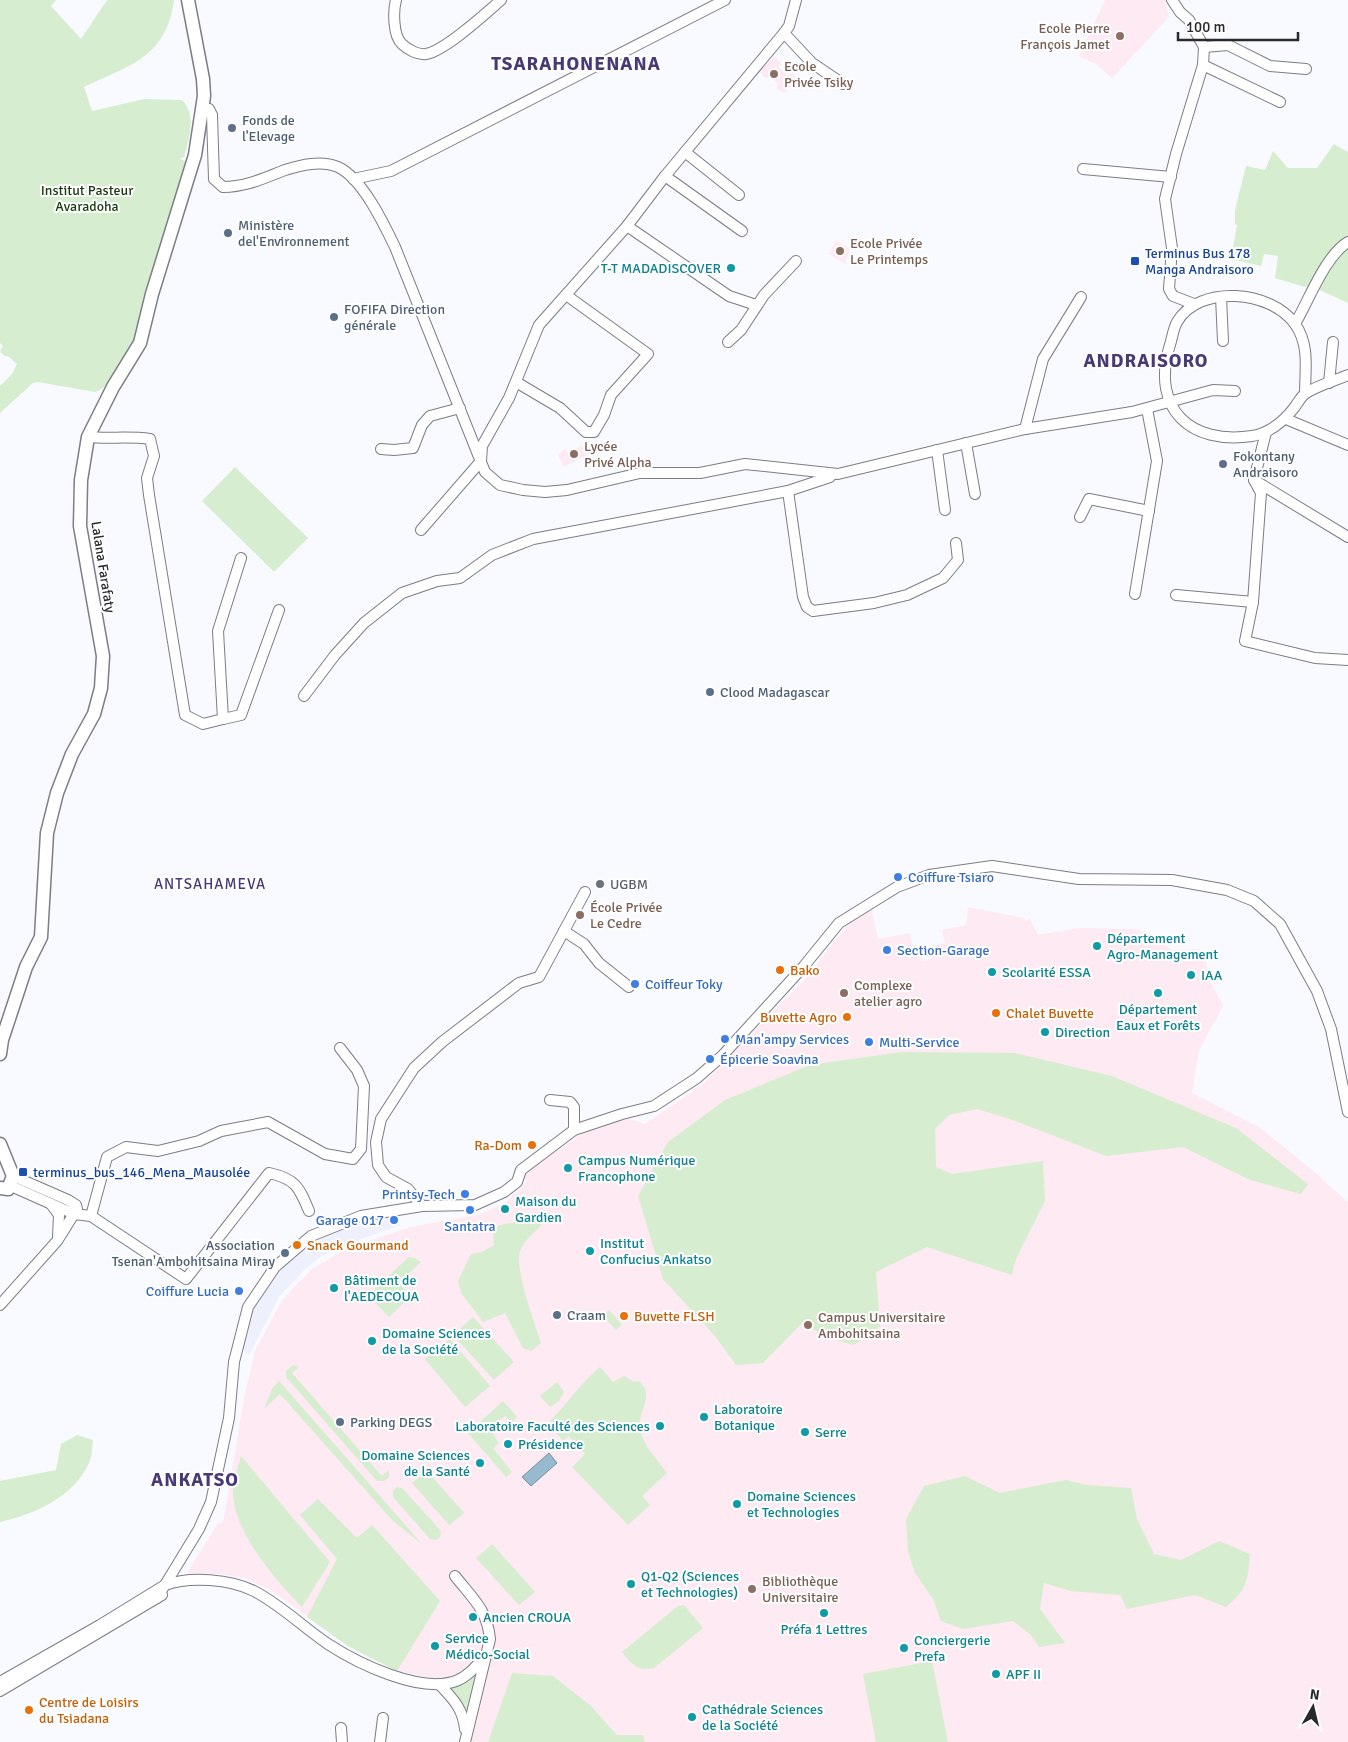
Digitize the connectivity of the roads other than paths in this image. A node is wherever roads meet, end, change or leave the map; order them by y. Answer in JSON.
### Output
{"nodes":[{"id":1,"x":188,"y":0,"type":"edge"},
{"id":2,"x":396,"y":0,"type":"edge"},
{"id":3,"x":501,"y":0,"type":"edge"},
{"id":4,"x":725,"y":0,"type":"edge"},
{"id":5,"x":796,"y":0,"type":"edge"},
{"id":6,"x":1172,"y":0,"type":"edge"},
{"id":7,"x":784,"y":33,"type":"junction"},
{"id":8,"x":1204,"y":47,"type":"junction"},
{"id":9,"x":1203,"y":65,"type":"junction"},
{"id":10,"x":1306,"y":69,"type":"dead end"},
{"id":11,"x":844,"y":84,"type":"dead end"},
{"id":12,"x":1280,"y":102,"type":"dead end"},
{"id":13,"x":202,"y":108,"type":"junction"},
{"id":14,"x":685,"y":152,"type":"junction"},
{"id":15,"x":1083,"y":169,"type":"dead end"},
{"id":16,"x":665,"y":176,"type":"junction"},
{"id":17,"x":1171,"y":177,"type":"junction"},
{"id":18,"x":353,"y":179,"type":"junction"},
{"id":19,"x":739,"y":195,"type":"dead end"},
{"id":20,"x":627,"y":226,"type":"junction"},
{"id":21,"x":742,"y":231,"type":"dead end"},
{"id":22,"x":1348,"y":242,"type":"edge"},
{"id":23,"x":796,"y":261,"type":"dead end"},
{"id":24,"x":566,"y":295,"type":"junction"},
{"id":25,"x":1081,"y":297,"type":"dead end"},
{"id":26,"x":1221,"y":297,"type":"junction"},
{"id":27,"x":1194,"y":304,"type":"junction"},
{"id":28,"x":756,"y":305,"type":"junction"},
{"id":29,"x":1295,"y":324,"type":"junction"},
{"id":30,"x":1223,"y":341,"type":"dead end"},
{"id":31,"x":728,"y":342,"type":"dead end"},
{"id":32,"x":1333,"y":342,"type":"dead end"},
{"id":33,"x":1348,"y":376,"type":"edge"},
{"id":34,"x":516,"y":382,"type":"junction"},
{"id":35,"x":1329,"y":383,"type":"junction"},
{"id":36,"x":1235,"y":391,"type":"dead end"},
{"id":37,"x":1305,"y":394,"type":"junction"},
{"id":38,"x":1169,"y":402,"type":"junction"},
{"id":39,"x":460,"y":408,"type":"junction"},
{"id":40,"x":1147,"y":409,"type":"junction"},
{"id":41,"x":1286,"y":419,"type":"junction"},
{"id":42,"x":1025,"y":429,"type":"junction"},
{"id":43,"x":1266,"y":432,"type":"junction"},
{"id":44,"x":88,"y":437,"type":"junction"},
{"id":45,"x":966,"y":443,"type":"junction"},
{"id":46,"x":1348,"y":445,"type":"edge"},
{"id":47,"x":381,"y":449,"type":"dead end"},
{"id":48,"x":937,"y":450,"type":"junction"},
{"id":49,"x":481,"y":461,"type":"junction"},
{"id":50,"x":838,"y":474,"type":"junction"},
{"id":51,"x":1254,"y":480,"type":"junction"},
{"id":52,"x":788,"y":491,"type":"junction"},
{"id":53,"x":975,"y":494,"type":"dead end"},
{"id":54,"x":945,"y":510,"type":"dead end"},
{"id":55,"x":1149,"y":511,"type":"junction"},
{"id":56,"x":1080,"y":517,"type":"dead end"},
{"id":57,"x":421,"y":530,"type":"dead end"},
{"id":58,"x":1348,"y":537,"type":"edge"},
{"id":59,"x":956,"y":544,"type":"dead end"},
{"id":60,"x":242,"y":558,"type":"dead end"},
{"id":61,"x":1135,"y":594,"type":"dead end"},
{"id":62,"x":1176,"y":595,"type":"dead end"},
{"id":63,"x":1253,"y":602,"type":"junction"},
{"id":64,"x":279,"y":610,"type":"dead end"},
{"id":65,"x":1348,"y":660,"type":"edge"},
{"id":66,"x":304,"y":696,"type":"dead end"},
{"id":67,"x":223,"y":719,"type":"junction"},
{"id":68,"x":584,"y":892,"type":"dead end"},
{"id":69,"x":564,"y":931,"type":"junction"},
{"id":70,"x":628,"y":987,"type":"dead end"},
{"id":71,"x":340,"y":1048,"type":"dead end"},
{"id":72,"x":0,"y":1054,"type":"edge"},
{"id":73,"x":550,"y":1100,"type":"dead end"},
{"id":74,"x":1348,"y":1112,"type":"edge"},
{"id":75,"x":574,"y":1130,"type":"junction"},
{"id":76,"x":0,"y":1144,"type":"edge"},
{"id":77,"x":8,"y":1183,"type":"edge"},
{"id":78,"x":50,"y":1203,"type":"junction"},
{"id":79,"x":422,"y":1206,"type":"junction"},
{"id":80,"x":308,"y":1211,"type":"dead end"},
{"id":81,"x":74,"y":1214,"type":"junction"},
{"id":82,"x":91,"y":1216,"type":"junction"},
{"id":83,"x":57,"y":1241,"type":"junction"},
{"id":84,"x":0,"y":1305,"type":"edge"},
{"id":85,"x":455,"y":1576,"type":"dead end"},
{"id":86,"x":184,"y":1580,"type":"junction"},
{"id":87,"x":165,"y":1585,"type":"junction"},
{"id":88,"x":157,"y":1598,"type":"junction"},
{"id":89,"x":487,"y":1654,"type":"junction"},
{"id":90,"x":0,"y":1682,"type":"edge"},
{"id":91,"x":439,"y":1684,"type":"junction"},
{"id":92,"x":0,"y":1691,"type":"edge"},
{"id":93,"x":383,"y":1718,"type":"dead end"},
{"id":94,"x":341,"y":1728,"type":"dead end"},
{"id":95,"x":466,"y":1740,"type":"edge"},
{"id":96,"x":342,"y":1742,"type":"edge"},
{"id":97,"x":380,"y":1742,"type":"edge"}],
"edges":[{"from":1,"to":13,"type":"main road","name":"Lalana Farafaty"},
{"from":2,"to":3,"type":"street"},
{"from":4,"to":18,"type":"street"},
{"from":5,"to":7,"type":"street"},
{"from":6,"to":8,"type":"street"},
{"from":7,"to":11,"type":"street"},
{"from":7,"to":14,"type":"street"},
{"from":8,"to":9,"type":"street"},
{"from":8,"to":10,"type":"street"},
{"from":9,"to":12,"type":"street"},
{"from":9,"to":17,"type":"street"},
{"from":13,"to":18,"type":"street"},
{"from":13,"to":44,"type":"main road","name":"Lalana Farafaty"},
{"from":14,"to":16,"type":"street"},
{"from":14,"to":19,"type":"street"},
{"from":15,"to":17,"type":"street"},
{"from":16,"to":20,"type":"street"},
{"from":16,"to":21,"type":"street"},
{"from":17,"to":27,"type":"street"},
{"from":18,"to":39,"type":"street"},
{"from":20,"to":24,"type":"street"},
{"from":20,"to":28,"type":"street"},
{"from":22,"to":29,"type":"street"},
{"from":23,"to":28,"type":"street"},
{"from":24,"to":34,"type":"street"},
{"from":24,"to":34,"type":"street"},
{"from":25,"to":42,"type":"street"},
{"from":26,"to":27,"type":"street"},
{"from":26,"to":29,"type":"street"},
{"from":26,"to":30,"type":"street"},
{"from":27,"to":38,"type":"street"},
{"from":28,"to":31,"type":"street"},
{"from":29,"to":37,"type":"street"},
{"from":32,"to":35,"type":"street"},
{"from":33,"to":35,"type":"street"},
{"from":34,"to":49,"type":"street"},
{"from":35,"to":37,"type":"street"},
{"from":36,"to":38,"type":"street"},
{"from":37,"to":41,"type":"street"},
{"from":38,"to":40,"type":"street"},
{"from":38,"to":43,"type":"street"},
{"from":39,"to":47,"type":"street"},
{"from":39,"to":49,"type":"street"},
{"from":40,"to":42,"type":"street"},
{"from":40,"to":55,"type":"street"},
{"from":41,"to":43,"type":"street"},
{"from":41,"to":46,"type":"street"},
{"from":42,"to":45,"type":"street"},
{"from":43,"to":51,"type":"street"},
{"from":44,"to":67,"type":"street"},
{"from":44,"to":72,"type":"main road","name":"Lalana Farafaty"},
{"from":45,"to":48,"type":"street"},
{"from":45,"to":53,"type":"street"},
{"from":48,"to":50,"type":"street"},
{"from":48,"to":54,"type":"street"},
{"from":49,"to":50,"type":"street"},
{"from":49,"to":57,"type":"street"},
{"from":50,"to":52,"type":"street"},
{"from":51,"to":58,"type":"street"},
{"from":51,"to":63,"type":"street"},
{"from":52,"to":59,"type":"street"},
{"from":52,"to":66,"type":"street"},
{"from":55,"to":56,"type":"street"},
{"from":55,"to":61,"type":"street"},
{"from":60,"to":67,"type":"street"},
{"from":62,"to":63,"type":"street"},
{"from":63,"to":65,"type":"street"},
{"from":64,"to":67,"type":"street"},
{"from":68,"to":69,"type":"street"},
{"from":69,"to":70,"type":"street"},
{"from":69,"to":79,"type":"street"},
{"from":71,"to":82,"type":"street"},
{"from":73,"to":75,"type":"street"},
{"from":74,"to":75,"type":"street"},
{"from":75,"to":79,"type":"street"},
{"from":76,"to":77,"type":"main road"},
{"from":77,"to":78,"type":"street"},
{"from":77,"to":81,"type":"street"},
{"from":78,"to":81,"type":"street"},
{"from":78,"to":83,"type":"street"},
{"from":79,"to":87,"type":"street"},
{"from":80,"to":82,"type":"street"},
{"from":81,"to":82,"type":"street"},
{"from":81,"to":83,"type":"street"},
{"from":83,"to":84,"type":"street"},
{"from":85,"to":89,"type":"street"},
{"from":86,"to":87,"type":"street"},
{"from":86,"to":88,"type":"street"},
{"from":86,"to":91,"type":"street"},
{"from":87,"to":88,"type":"street"},
{"from":87,"to":90,"type":"street"},
{"from":88,"to":92,"type":"street"},
{"from":89,"to":91,"type":"street"},
{"from":89,"to":95,"type":"street"},
{"from":91,"to":95,"type":"street"},
{"from":93,"to":97,"type":"street"},
{"from":94,"to":96,"type":"street"}]}
